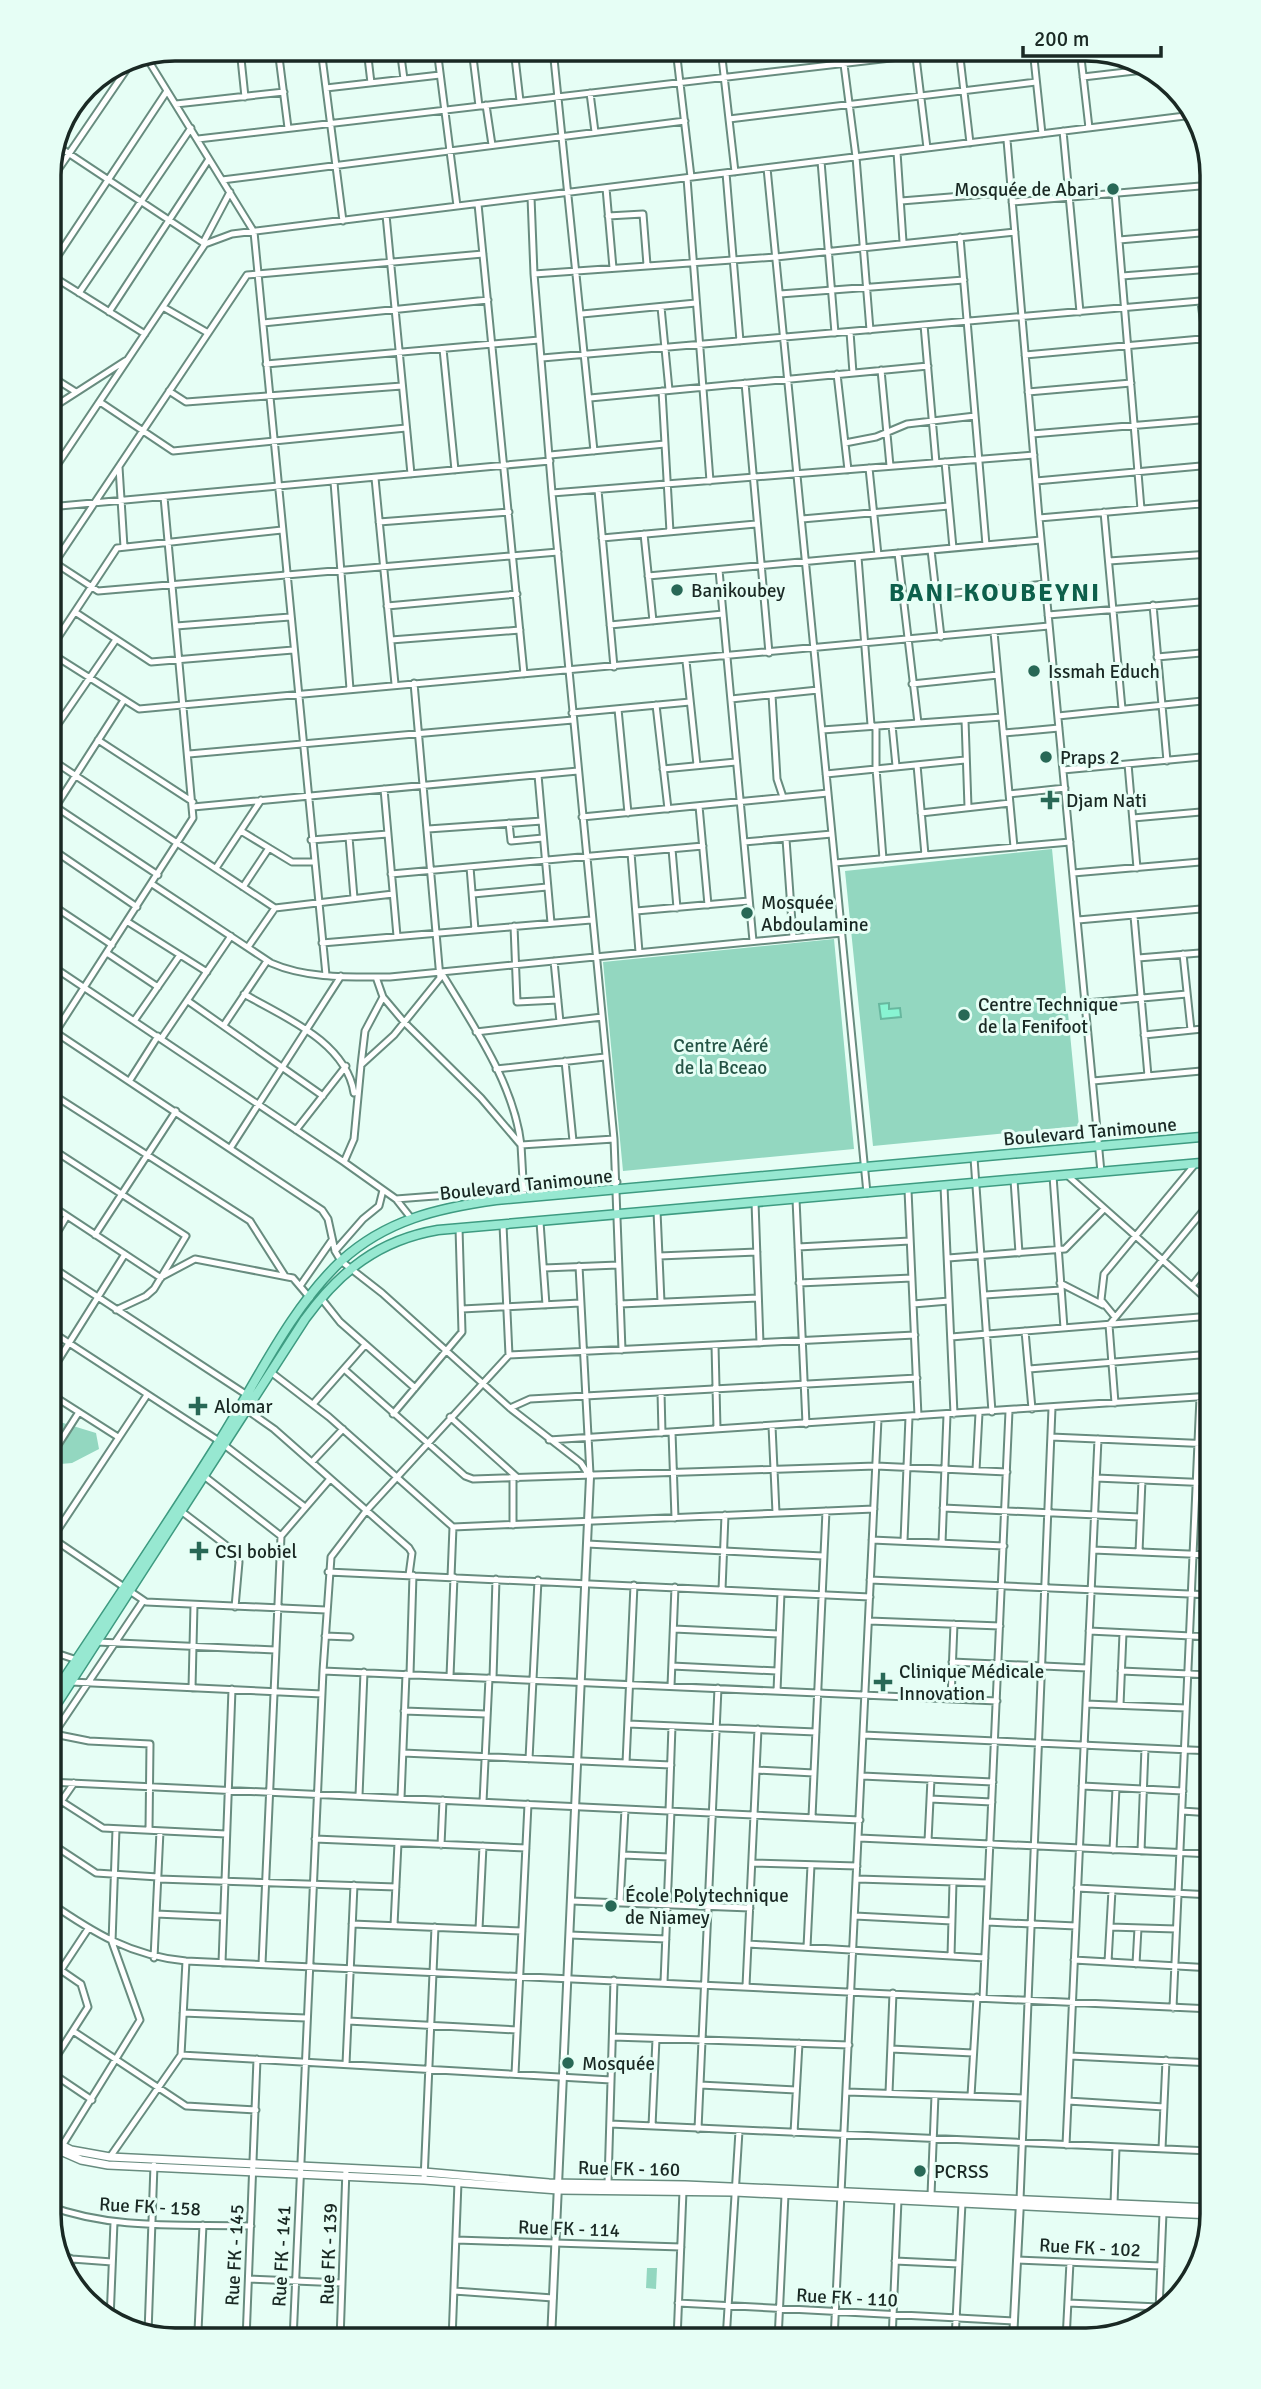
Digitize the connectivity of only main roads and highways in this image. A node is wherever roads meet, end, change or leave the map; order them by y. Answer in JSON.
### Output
{"nodes":[{"id":1,"x":1200,"y":1137,"type":"edge"},
{"id":2,"x":1200,"y":1163,"type":"edge"},
{"id":3,"x":222,"y":1443,"type":"junction"},
{"id":4,"x":126,"y":1590,"type":"junction"},
{"id":5,"x":61,"y":1683,"type":"edge"},
{"id":6,"x":61,"y":1697,"type":"edge"},
{"id":7,"x":61,"y":2149,"type":"edge"},
{"id":8,"x":70,"y":2153,"type":"junction"},
{"id":9,"x":154,"y":2163,"type":"junction"},
{"id":10,"x":424,"y":2176,"type":"junction"},
{"id":11,"x":522,"y":2185,"type":"junction"},
{"id":12,"x":559,"y":2187,"type":"junction"},
{"id":13,"x":735,"y":2190,"type":"junction"},
{"id":14,"x":843,"y":2194,"type":"junction"},
{"id":15,"x":1020,"y":2203,"type":"junction"},
{"id":16,"x":1200,"y":2211,"type":"edge"},
{"id":17,"x":1200,"y":2212,"type":"edge"}],
"edges":[{"from":1,"to":3,"type":"main road","name":"Boulevard Tanimoune"},
{"from":2,"to":3,"type":"main road","name":"Boulevard Tanimoune"},
{"from":3,"to":4,"type":"main road","name":"Boulevard Tanimoune"},
{"from":3,"to":4,"type":"main road","name":"Boulevard Tanimoune"},
{"from":4,"to":5,"type":"main road","name":"Boulevard Tanimoune"},
{"from":4,"to":6,"type":"main road","name":"Boulevard Tanimoune"},
{"from":7,"to":8,"type":"main road","name":"Rue FK - 160"},
{"from":8,"to":9,"type":"main road","name":"Rue FK - 160"},
{"from":8,"to":9,"type":"main road","name":"Rue FK - 160"},
{"from":9,"to":10,"type":"main road","name":"Rue FK - 160"},
{"from":10,"to":11,"type":"main road","name":"Rue FK - 160"},
{"from":10,"to":11,"type":"main road","name":"Rue FK - 160"},
{"from":11,"to":12,"type":"main road","name":"Rue FK - 160"},
{"from":12,"to":13,"type":"main road","name":"Rue FK - 160"},
{"from":12,"to":13,"type":"main road","name":"Rue FK - 160"},
{"from":13,"to":14,"type":"main road","name":"Rue FK - 160"},
{"from":13,"to":14,"type":"main road","name":"Rue FK - 160"},
{"from":14,"to":15,"type":"main road","name":"Rue FK - 160"},
{"from":14,"to":15,"type":"main road","name":"Rue FK - 160"},
{"from":15,"to":16,"type":"main road","name":"Rue FK - 160"},
{"from":15,"to":17,"type":"main road","name":"Rue FK - 160"}]}
